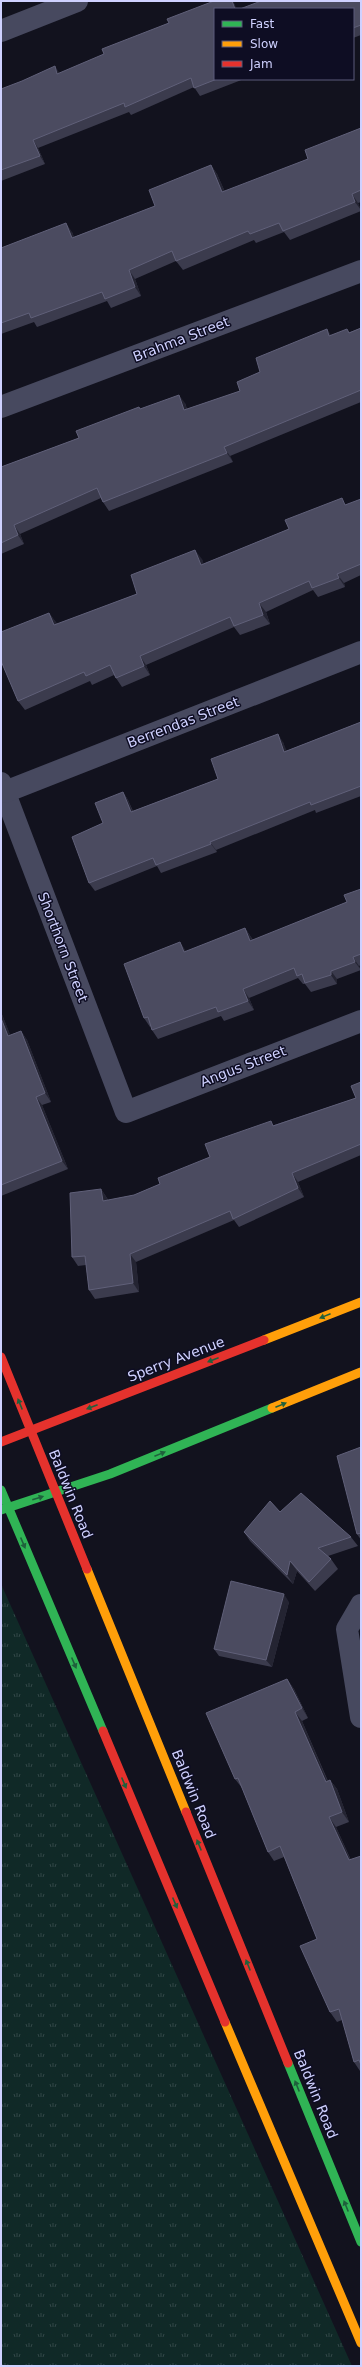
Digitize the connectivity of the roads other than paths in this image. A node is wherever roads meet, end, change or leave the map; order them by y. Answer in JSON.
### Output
{"nodes":[{"id":1,"x":77,"y":1,"type":"edge"},
{"id":2,"x":1,"y":31,"type":"edge"},
{"id":3,"x":361,"y":270,"type":"edge"},
{"id":4,"x":1,"y":407,"type":"edge"},
{"id":5,"x":361,"y":652,"type":"edge"},
{"id":6,"x":3,"y":787,"type":"edge"},
{"id":7,"x":361,"y":1021,"type":"edge"},
{"id":8,"x":126,"y":1112,"type":"joint"},
{"id":9,"x":361,"y":1302,"type":"edge"},
{"id":10,"x":1,"y":1356,"type":"edge"},
{"id":11,"x":361,"y":1372,"type":"edge"},
{"id":12,"x":30,"y":1431,"type":"junction"},
{"id":13,"x":1,"y":1442,"type":"edge"},
{"id":14,"x":1,"y":1490,"type":"edge"},
{"id":15,"x":55,"y":1492,"type":"junction"},
{"id":16,"x":4,"y":1509,"type":"edge"},
{"id":17,"x":361,"y":1604,"type":"edge"},
{"id":18,"x":361,"y":1718,"type":"edge"},
{"id":19,"x":361,"y":2242,"type":"edge"},
{"id":20,"x":361,"y":2343,"type":"edge"}],
"edges":[{"from":1,"to":2,"type":"street"},
{"from":3,"to":4,"type":"street","name":"Brahma Street"},
{"from":5,"to":6,"type":"street","name":"Berrendas Street"},
{"from":6,"to":8,"type":"street","name":"Shorthorn Street"},
{"from":7,"to":8,"type":"street","name":"Angus Street"},
{"from":9,"to":12,"type":"main road","name":"Sperry Avenue","one_way":true},
{"from":12,"to":10,"type":"main road","name":"Baldwin Road","one_way":true},
{"from":15,"to":11,"type":"main road","one_way":true},
{"from":12,"to":13,"type":"main road","name":"Sperry Avenue"},
{"from":12,"to":15,"type":"main road","name":"Baldwin Road"},
{"from":14,"to":16,"type":"main road"},
{"from":16,"to":15,"type":"main road","one_way":true},
{"from":19,"to":15,"type":"main road","name":"Baldwin Road","one_way":true},
{"from":16,"to":20,"type":"main road","one_way":true},
{"from":17,"to":18,"type":"street"}]}
